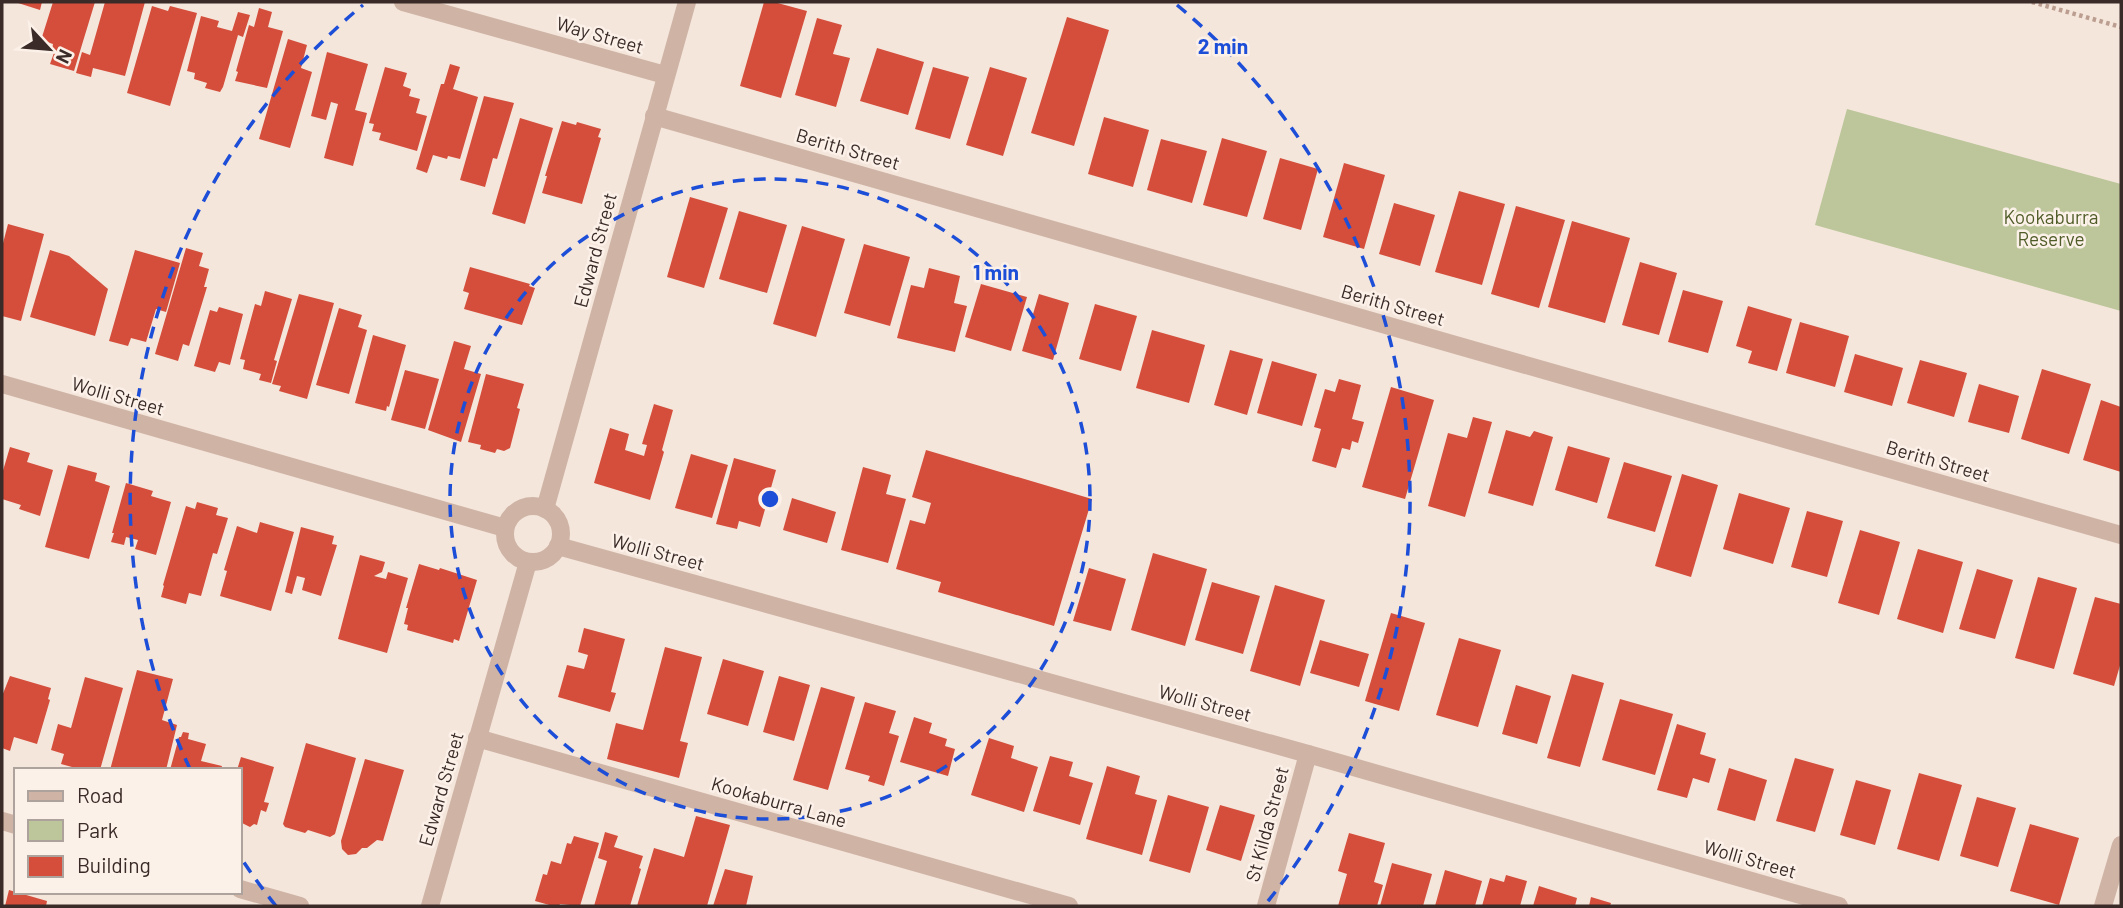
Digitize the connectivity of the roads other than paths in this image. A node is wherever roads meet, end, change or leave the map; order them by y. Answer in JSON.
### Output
{"nodes":[{"id":1,"x":403,"y":2,"type":"edge"},
{"id":2,"x":687,"y":2,"type":"edge"},
{"id":3,"x":665,"y":75,"type":"junction"},
{"id":4,"x":654,"y":116,"type":"junction"},
{"id":5,"x":2,"y":384,"type":"edge"},
{"id":6,"x":545,"y":509,"type":"junction"},
{"id":7,"x":505,"y":528,"type":"junction"},
{"id":8,"x":2121,"y":535,"type":"edge"},
{"id":9,"x":558,"y":546,"type":"junction"},
{"id":10,"x":528,"y":562,"type":"junction"},
{"id":11,"x":477,"y":738,"type":"junction"},
{"id":12,"x":1308,"y":754,"type":"junction"},
{"id":13,"x":2121,"y":845,"type":"edge"},
{"id":14,"x":242,"y":890,"type":"edge"},
{"id":15,"x":300,"y":906,"type":"edge"},
{"id":16,"x":430,"y":906,"type":"edge"},
{"id":17,"x":1069,"y":906,"type":"edge"},
{"id":18,"x":1266,"y":906,"type":"edge"},
{"id":19,"x":1839,"y":906,"type":"edge"},
{"id":20,"x":2103,"y":906,"type":"edge"}],
"edges":[{"from":1,"to":3,"type":"street","name":"Way Street"},
{"from":2,"to":3,"type":"street","name":"Edward Street"},
{"from":3,"to":4,"type":"street","name":"Edward Street"},
{"from":4,"to":6,"type":"street","name":"Edward Street"},
{"from":4,"to":8,"type":"street","name":"Berith Street"},
{"from":5,"to":7,"type":"street","name":"Wolli Street"},
{"from":6,"to":7,"type":"street"},
{"from":6,"to":9,"type":"street"},
{"from":7,"to":10,"type":"street"},
{"from":9,"to":10,"type":"street"},
{"from":9,"to":12,"type":"street","name":"Wolli Street"},
{"from":10,"to":11,"type":"street","name":"Edward Street"},
{"from":11,"to":16,"type":"street","name":"Edward Street"},
{"from":11,"to":17,"type":"street","name":"Kookaburra Lane"},
{"from":12,"to":18,"type":"street","name":"St Kilda Street"},
{"from":12,"to":19,"type":"street","name":"Wolli Street"},
{"from":13,"to":20,"type":"street"},
{"from":14,"to":15,"type":"street"}]}
